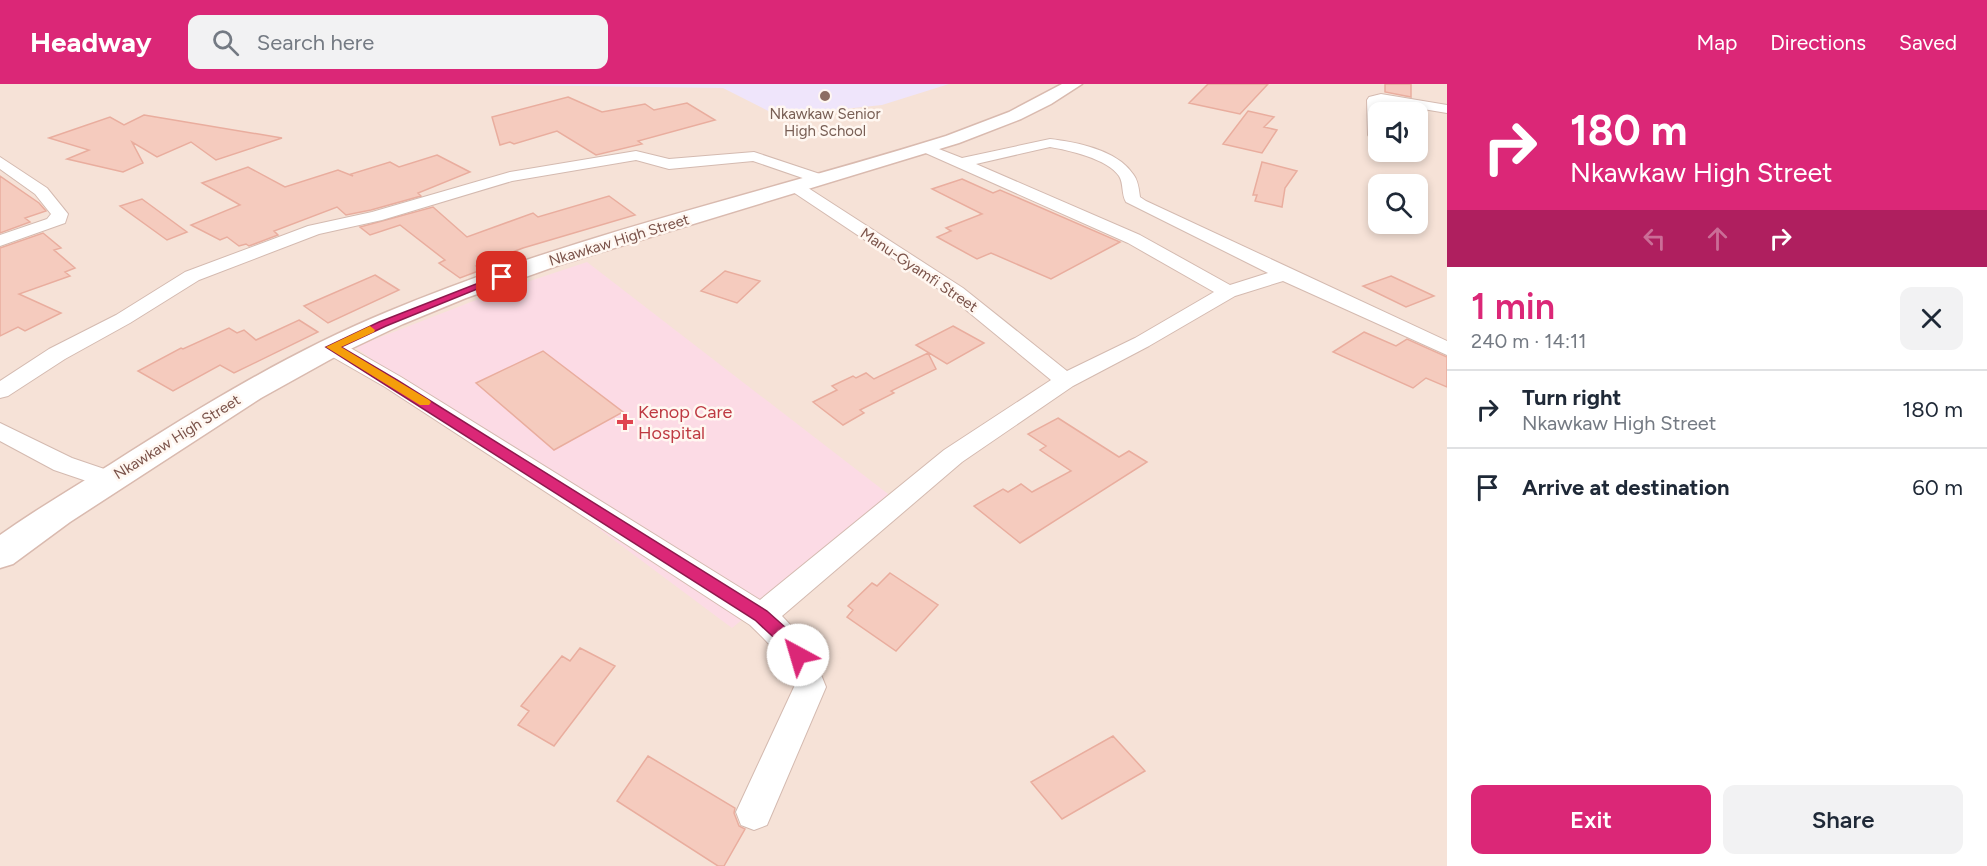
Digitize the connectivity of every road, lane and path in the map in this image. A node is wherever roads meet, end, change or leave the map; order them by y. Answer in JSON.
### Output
{"nodes":[{"id":1,"x":1074,"y":84,"type":"edge"},
{"id":2,"x":1376,"y":102,"type":"edge"},
{"id":3,"x":1409,"y":102,"type":"edge"},
{"id":4,"x":1428,"y":106,"type":"edge"},
{"id":5,"x":1447,"y":109,"type":"edge"},
{"id":6,"x":926,"y":148,"type":"junction"},
{"id":7,"x":0,"y":162,"type":"edge"},
{"id":8,"x":962,"y":163,"type":"junction"},
{"id":9,"x":820,"y":179,"type":"junction"},
{"id":10,"x":796,"y":187,"type":"junction"},
{"id":11,"x":0,"y":241,"type":"edge"},
{"id":12,"x":1282,"y":274,"type":"junction"},
{"id":13,"x":1228,"y":292,"type":"junction"},
{"id":14,"x":332,"y":347,"type":"junction"},
{"id":15,"x":1447,"y":349,"type":"edge"},
{"id":16,"x":1065,"y":381,"type":"junction"},
{"id":17,"x":0,"y":391,"type":"edge"},
{"id":18,"x":0,"y":431,"type":"edge"},
{"id":19,"x":110,"y":480,"type":"junction"},
{"id":20,"x":0,"y":554,"type":"edge"},
{"id":21,"x":761,"y":616,"type":"junction"},
{"id":22,"x":754,"y":812,"type":"dead end"}],
"edges":[{"from":1,"to":6,"type":"main road","name":"Nkawkaw High Street"},
{"from":2,"to":3,"type":"street"},
{"from":4,"to":5,"type":"street"},
{"from":6,"to":8,"type":"street"},
{"from":6,"to":9,"type":"main road","name":"Nkawkaw High Street"},
{"from":7,"to":11,"type":"street"},
{"from":8,"to":12,"type":"street"},
{"from":8,"to":13,"type":"street"},
{"from":9,"to":10,"type":"main road","name":"Nkawkaw High Street"},
{"from":9,"to":17,"type":"street"},
{"from":10,"to":14,"type":"main road","name":"Nkawkaw High Street"},
{"from":10,"to":16,"type":"street","name":"Manu-Gyamfi Street"},
{"from":12,"to":13,"type":"street"},
{"from":12,"to":15,"type":"street"},
{"from":13,"to":16,"type":"street"},
{"from":14,"to":19,"type":"main road","name":"Nkawkaw High Street"},
{"from":14,"to":21,"type":"street"},
{"from":16,"to":21,"type":"street"},
{"from":18,"to":19,"type":"street"},
{"from":19,"to":20,"type":"main road","name":"Nkawkaw High Street"},
{"from":21,"to":22,"type":"street"}]}
